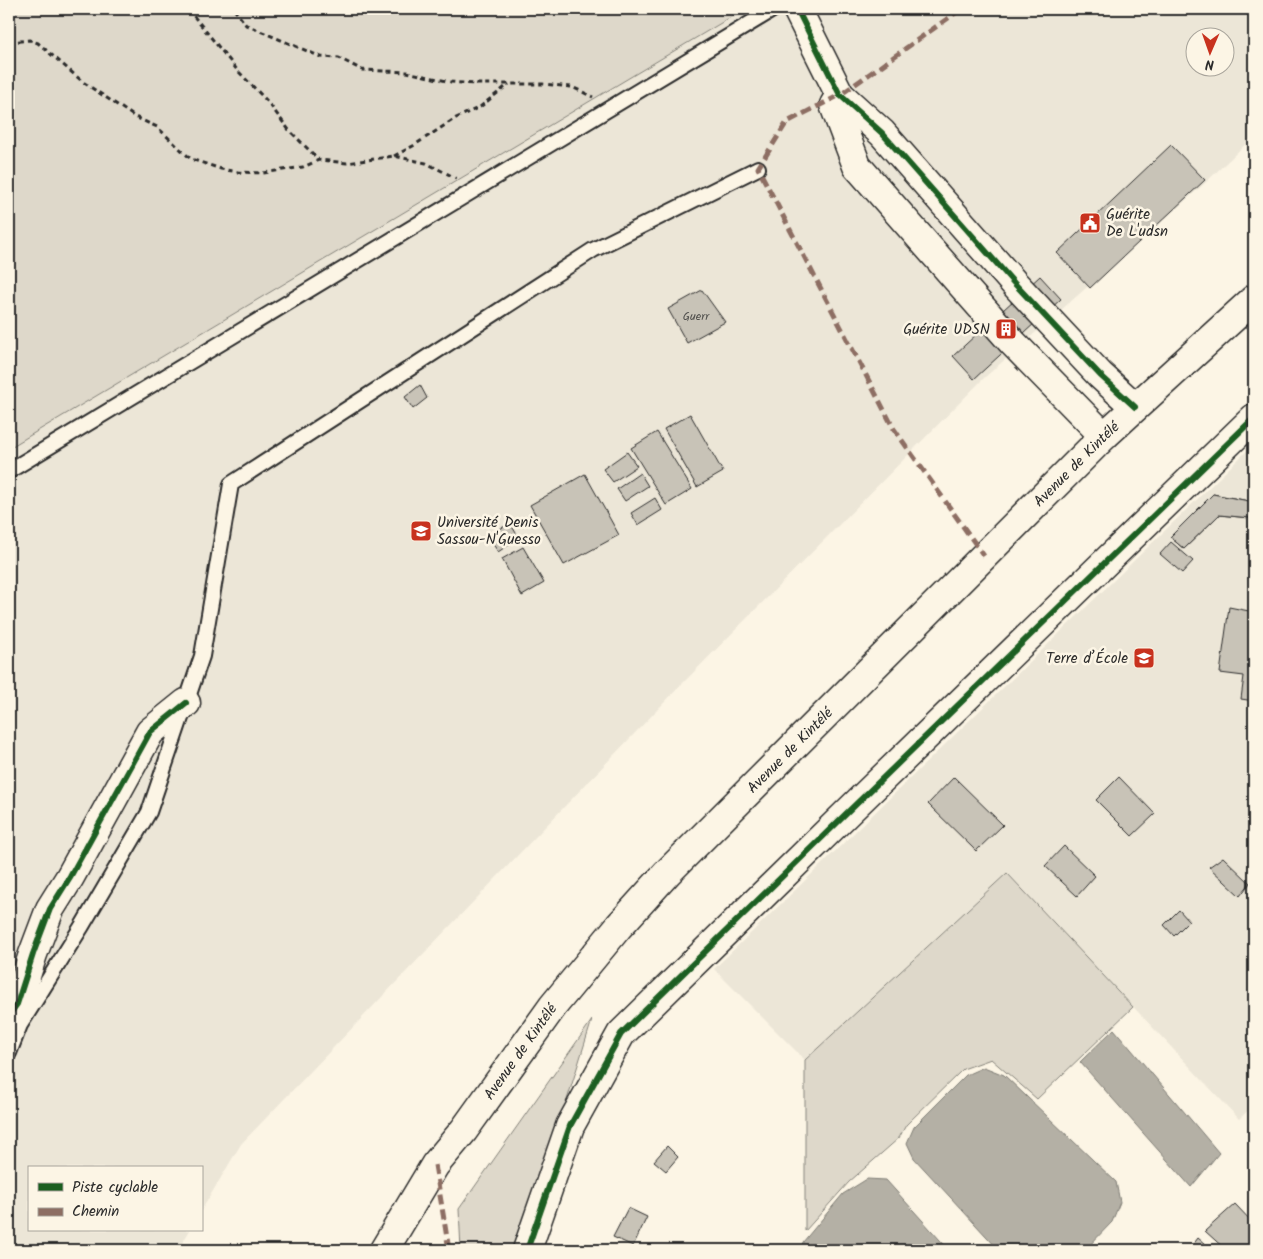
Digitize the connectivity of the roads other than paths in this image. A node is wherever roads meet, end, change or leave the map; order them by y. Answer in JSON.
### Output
{"nodes":[{"id":1,"x":774,"y":9,"type":"edge"},
{"id":2,"x":797,"y":9,"type":"edge"},
{"id":3,"x":840,"y":95,"type":"junction"},
{"id":4,"x":758,"y":168,"type":"dead end"},
{"id":5,"x":1254,"y":299,"type":"edge"},
{"id":6,"x":1106,"y":380,"type":"junction"},
{"id":7,"x":1162,"y":383,"type":"junction"},
{"id":8,"x":1135,"y":407,"type":"junction"},
{"id":9,"x":1079,"y":409,"type":"junction"},
{"id":10,"x":1254,"y":418,"type":"edge"},
{"id":11,"x":1104,"y":436,"type":"junction"},
{"id":12,"x":1079,"y":462,"type":"junction"},
{"id":13,"x":9,"y":471,"type":"edge"},
{"id":14,"x":186,"y":703,"type":"junction"},
{"id":15,"x":9,"y":1015,"type":"edge"},
{"id":16,"x":9,"y":1053,"type":"edge"},
{"id":17,"x":384,"y":1250,"type":"edge"},
{"id":18,"x":527,"y":1250,"type":"edge"}],
"edges":[{"from":1,"to":13,"type":"lane"},
{"from":2,"to":3,"type":"street"},
{"from":3,"to":6,"type":"street"},
{"from":3,"to":9,"type":"street"},
{"from":4,"to":14,"type":"lane"},
{"from":5,"to":7,"type":"street","name":"Avenue de Kintélé"},
{"from":6,"to":7,"type":"street"},
{"from":6,"to":8,"type":"street"},
{"from":7,"to":8,"type":"street","name":"Avenue de Kintélé"},
{"from":8,"to":11,"type":"street","name":"Avenue de Kintélé"},
{"from":9,"to":11,"type":"street"},
{"from":9,"to":12,"type":"street"},
{"from":10,"to":18,"type":"street"},
{"from":11,"to":12,"type":"street","name":"Avenue de Kintélé"},
{"from":12,"to":17,"type":"street","name":"Avenue de Kintélé"},
{"from":14,"to":15,"type":"street"},
{"from":14,"to":16,"type":"lane"}]}
